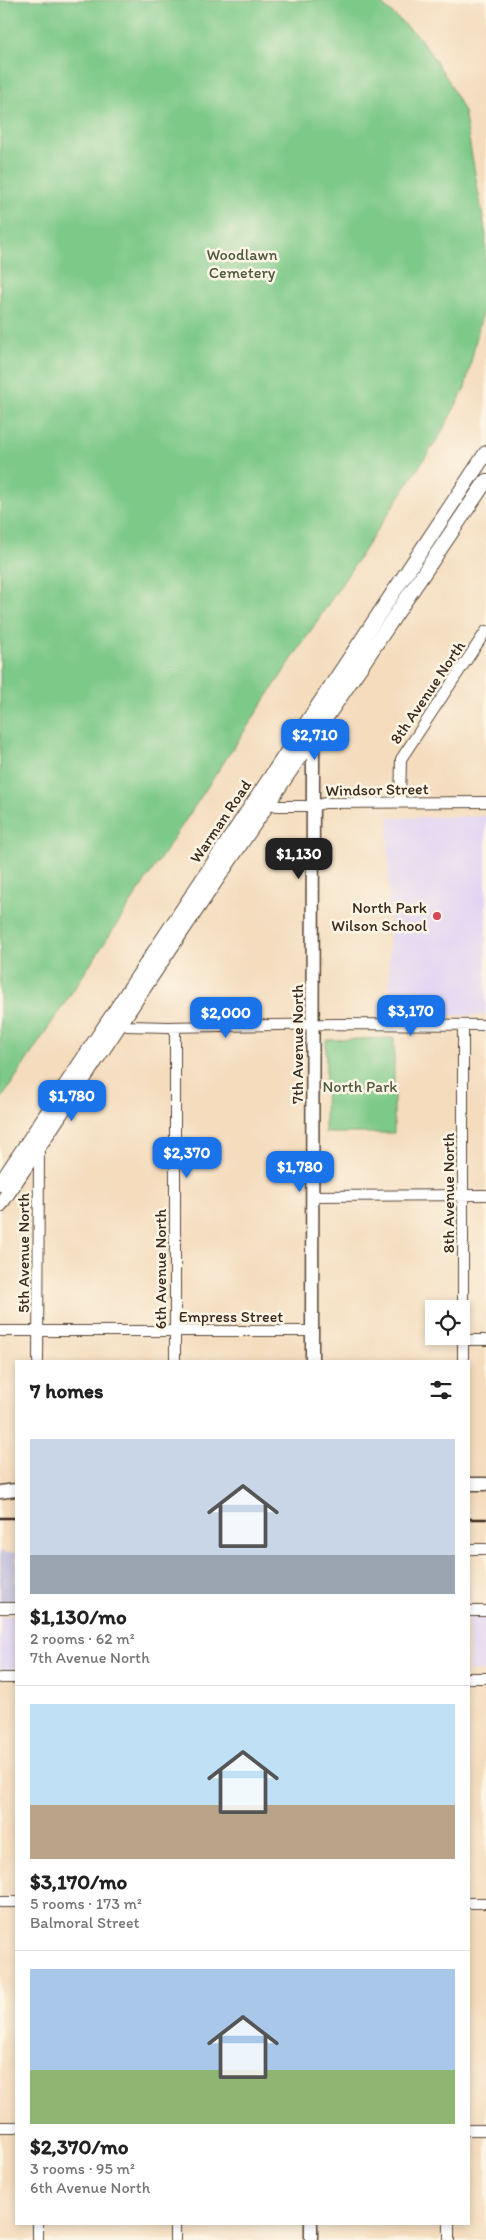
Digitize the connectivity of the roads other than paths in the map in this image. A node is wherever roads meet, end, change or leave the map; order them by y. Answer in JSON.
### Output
{"nodes":[{"id":1,"x":486,"y":453,"type":"edge"},
{"id":2,"x":486,"y":481,"type":"edge"},
{"id":3,"x":486,"y":631,"type":"edge"},
{"id":4,"x":303,"y":729,"type":"junction"},
{"id":5,"x":312,"y":741,"type":"junction"},
{"id":6,"x":271,"y":801,"type":"junction"},
{"id":7,"x":400,"y":802,"type":"junction"},
{"id":8,"x":486,"y":802,"type":"edge"},
{"id":9,"x":313,"y":806,"type":"junction"},
{"id":10,"x":115,"y":1021,"type":"junction"},
{"id":11,"x":313,"y":1025,"type":"junction"},
{"id":12,"x":486,"y":1025,"type":"edge"},
{"id":13,"x":463,"y":1026,"type":"junction"},
{"id":14,"x":175,"y":1027,"type":"junction"},
{"id":15,"x":39,"y":1145,"type":"junction"},
{"id":16,"x":0,"y":1184,"type":"edge"},
{"id":17,"x":486,"y":1195,"type":"edge"},
{"id":18,"x":313,"y":1196,"type":"junction"},
{"id":19,"x":463,"y":1196,"type":"junction"},
{"id":20,"x":0,"y":1205,"type":"edge"},
{"id":21,"x":463,"y":1300,"type":"edge"},
{"id":22,"x":0,"y":1331,"type":"edge"},
{"id":23,"x":38,"y":1331,"type":"junction"},
{"id":24,"x":174,"y":1331,"type":"junction"},
{"id":25,"x":312,"y":1331,"type":"junction"},
{"id":26,"x":470,"y":1340,"type":"edge"},
{"id":27,"x":486,"y":1340,"type":"edge"},
{"id":28,"x":463,"y":1345,"type":"edge"},
{"id":29,"x":38,"y":1360,"type":"edge"},
{"id":30,"x":175,"y":1360,"type":"edge"},
{"id":31,"x":312,"y":1360,"type":"edge"},
{"id":32,"x":463,"y":1360,"type":"edge"},
{"id":33,"x":15,"y":1482,"type":"edge"},
{"id":34,"x":0,"y":1484,"type":"edge"},
{"id":35,"x":470,"y":1484,"type":"edge"},
{"id":36,"x":486,"y":1484,"type":"edge"},
{"id":37,"x":15,"y":1490,"type":"edge"},
{"id":38,"x":0,"y":1492,"type":"edge"},
{"id":39,"x":470,"y":1549,"type":"edge"},
{"id":40,"x":486,"y":1549,"type":"edge"},
{"id":41,"x":0,"y":1608,"type":"edge"},
{"id":42,"x":15,"y":1608,"type":"edge"},
{"id":43,"x":470,"y":1611,"type":"edge"},
{"id":44,"x":486,"y":1611,"type":"edge"},
{"id":45,"x":0,"y":1678,"type":"edge"},
{"id":46,"x":15,"y":1678,"type":"edge"},
{"id":47,"x":470,"y":1678,"type":"edge"},
{"id":48,"x":486,"y":1678,"type":"edge"},
{"id":49,"x":0,"y":1902,"type":"edge"},
{"id":50,"x":15,"y":1902,"type":"edge"},
{"id":51,"x":470,"y":1903,"type":"edge"},
{"id":52,"x":486,"y":1903,"type":"edge"},
{"id":53,"x":0,"y":2127,"type":"edge"},
{"id":54,"x":15,"y":2127,"type":"edge"},
{"id":55,"x":470,"y":2130,"type":"edge"},
{"id":56,"x":486,"y":2130,"type":"edge"},
{"id":57,"x":38,"y":2225,"type":"edge"},
{"id":58,"x":175,"y":2225,"type":"edge"},
{"id":59,"x":311,"y":2225,"type":"edge"},
{"id":60,"x":449,"y":2225,"type":"edge"},
{"id":61,"x":38,"y":2240,"type":"edge"},
{"id":62,"x":175,"y":2240,"type":"edge"},
{"id":63,"x":311,"y":2240,"type":"edge"},
{"id":64,"x":448,"y":2240,"type":"edge"}],
"edges":[{"from":1,"to":4,"type":"main road","name":"Warman Road"},
{"from":2,"to":5,"type":"main road","name":"Warman Road"},
{"from":3,"to":7,"type":"street","name":"8th Avenue North"},
{"from":4,"to":5,"type":"street"},
{"from":4,"to":10,"type":"main road","name":"Warman Road"},
{"from":5,"to":6,"type":"main road","name":"Warman Road"},
{"from":5,"to":9,"type":"street","name":"7th Avenue North"},
{"from":6,"to":9,"type":"street","name":"Windsor Street"},
{"from":6,"to":10,"type":"main road","name":"Warman Road"},
{"from":7,"to":8,"type":"street","name":"Windsor Street"},
{"from":7,"to":9,"type":"street","name":"Windsor Street"},
{"from":9,"to":11,"type":"street","name":"7th Avenue North"},
{"from":10,"to":14,"type":"street"},
{"from":10,"to":15,"type":"main road","name":"Warman Road"},
{"from":10,"to":16,"type":"main road","name":"Warman Road"},
{"from":11,"to":13,"type":"street"},
{"from":11,"to":14,"type":"street"},
{"from":11,"to":18,"type":"street","name":"7th Avenue North"},
{"from":12,"to":13,"type":"street"},
{"from":13,"to":19,"type":"street","name":"8th Avenue North"},
{"from":14,"to":24,"type":"street","name":"6th Avenue North"},
{"from":15,"to":20,"type":"main road","name":"Warman Road"},
{"from":15,"to":23,"type":"street","name":"5th Avenue North"},
{"from":17,"to":19,"type":"street"},
{"from":18,"to":19,"type":"street"},
{"from":18,"to":25,"type":"street","name":"7th Avenue North"},
{"from":19,"to":21,"type":"street","name":"8th Avenue North"},
{"from":22,"to":23,"type":"street","name":"Empress Street"},
{"from":23,"to":24,"type":"street","name":"Empress Street"},
{"from":23,"to":29,"type":"street","name":"5th Avenue North"},
{"from":24,"to":25,"type":"street","name":"Empress Street"},
{"from":24,"to":30,"type":"street","name":"6th Avenue North"},
{"from":25,"to":31,"type":"street","name":"7th Avenue North"},
{"from":26,"to":27,"type":"street"},
{"from":28,"to":32,"type":"street","name":"8th Avenue North"},
{"from":33,"to":34,"type":"street"},
{"from":35,"to":36,"type":"street"},
{"from":37,"to":38,"type":"street"},
{"from":39,"to":40,"type":"street"},
{"from":41,"to":42,"type":"street"},
{"from":43,"to":44,"type":"street"},
{"from":45,"to":46,"type":"street"},
{"from":47,"to":48,"type":"street"},
{"from":49,"to":50,"type":"street"},
{"from":51,"to":52,"type":"street"},
{"from":53,"to":54,"type":"street"},
{"from":55,"to":56,"type":"street"},
{"from":57,"to":61,"type":"street"},
{"from":58,"to":62,"type":"street"},
{"from":59,"to":63,"type":"street"},
{"from":60,"to":64,"type":"street"}]}
